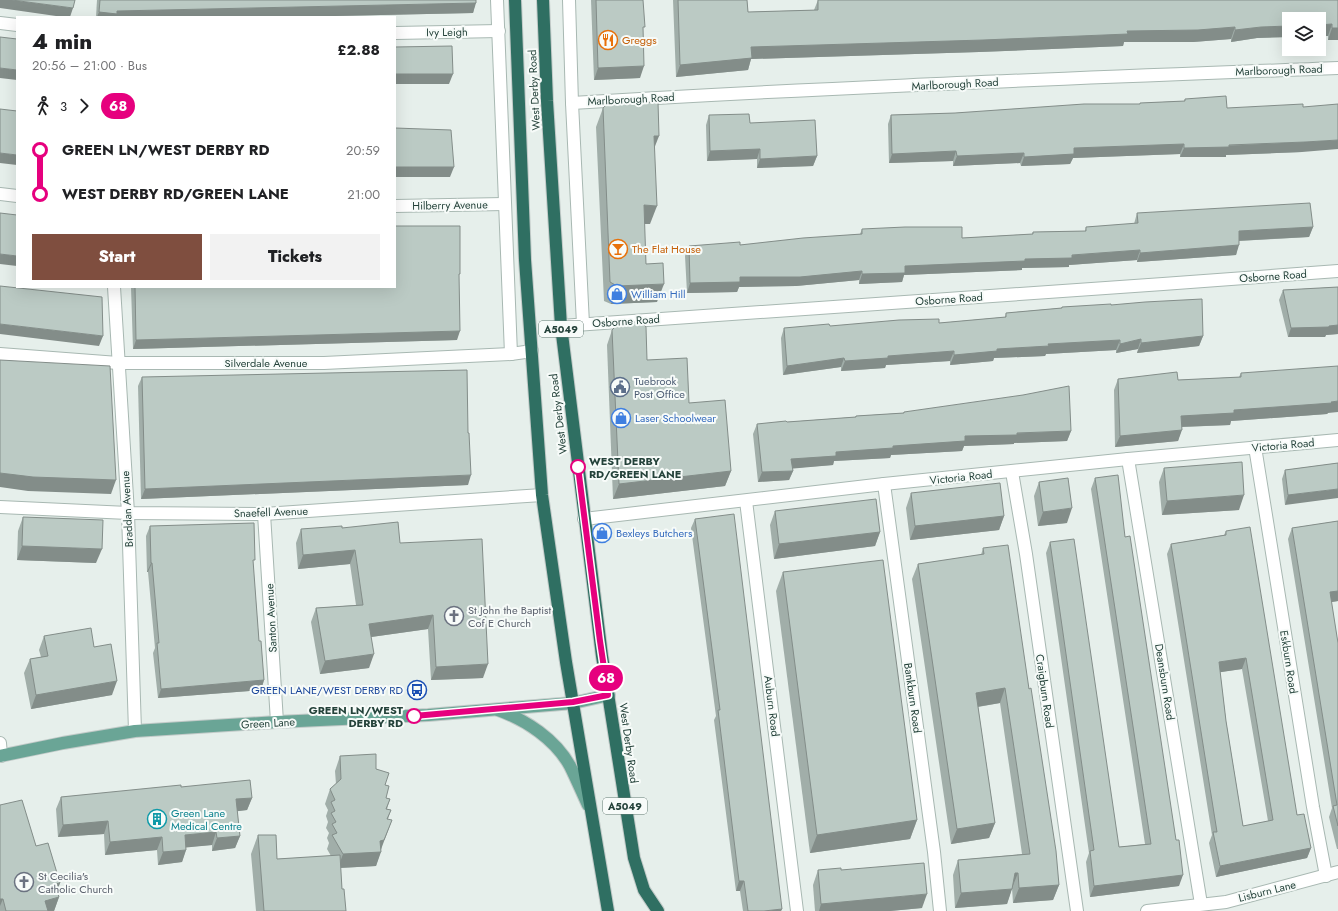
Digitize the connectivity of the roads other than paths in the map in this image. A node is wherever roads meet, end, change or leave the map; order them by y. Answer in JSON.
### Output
{"nodes":[{"id":1,"x":497,"y":0,"type":"edge"},
{"id":2,"x":515,"y":0,"type":"edge"},
{"id":3,"x":543,"y":0,"type":"edge"},
{"id":4,"x":569,"y":0,"type":"edge"},
{"id":5,"x":0,"y":23,"type":"edge"},
{"id":6,"x":16,"y":25,"type":"edge"},
{"id":7,"x":498,"y":31,"type":"junction"},
{"id":8,"x":396,"y":32,"type":"edge"},
{"id":9,"x":1338,"y":68,"type":"edge"},
{"id":10,"x":572,"y":103,"type":"junction"},
{"id":11,"x":0,"y":194,"type":"edge"},
{"id":12,"x":16,"y":196,"type":"edge"},
{"id":13,"x":504,"y":204,"type":"junction"},
{"id":14,"x":396,"y":206,"type":"edge"},
{"id":15,"x":1338,"y":271,"type":"edge"},
{"id":16,"x":114,"y":288,"type":"edge"},
{"id":17,"x":583,"y":324,"type":"junction"},
{"id":18,"x":561,"y":326,"type":"junction"},
{"id":19,"x":532,"y":350,"type":"junction"},
{"id":20,"x":0,"y":354,"type":"edge"},
{"id":21,"x":511,"y":354,"type":"junction"},
{"id":22,"x":118,"y":364,"type":"junction"},
{"id":23,"x":1338,"y":440,"type":"edge"},
{"id":24,"x":1255,"y":447,"type":"junction"},
{"id":25,"x":1128,"y":459,"type":"junction"},
{"id":26,"x":1012,"y":472,"type":"junction"},
{"id":27,"x":884,"y":484,"type":"junction"},
{"id":28,"x":542,"y":495,"type":"junction"},
{"id":29,"x":746,"y":501,"type":"junction"},
{"id":30,"x":0,"y":507,"type":"edge"},
{"id":31,"x":128,"y":513,"type":"junction"},
{"id":32,"x":264,"y":514,"type":"junction"},
{"id":33,"x":584,"y":519,"type":"junction"},
{"id":34,"x":608,"y":695,"type":"junction"},
{"id":35,"x":573,"y":702,"type":"junction"},
{"id":36,"x":495,"y":709,"type":"junction"},
{"id":37,"x":277,"y":722,"type":"junction"},
{"id":38,"x":135,"y":731,"type":"junction"},
{"id":39,"x":0,"y":743,"type":"edge"},
{"id":40,"x":0,"y":756,"type":"edge"},
{"id":41,"x":590,"y":809,"type":"junction"},
{"id":42,"x":1338,"y":872,"type":"edge"},
{"id":43,"x":1326,"y":876,"type":"junction"},
{"id":44,"x":1201,"y":904,"type":"junction"},
{"id":45,"x":1227,"y":906,"type":"edge"},
{"id":46,"x":608,"y":911,"type":"edge"},
{"id":47,"x":658,"y":911,"type":"edge"},
{"id":48,"x":797,"y":911,"type":"edge"},
{"id":49,"x":940,"y":911,"type":"edge"},
{"id":50,"x":1076,"y":911,"type":"edge"},
{"id":51,"x":1147,"y":911,"type":"edge"}],
"edges":[{"from":1,"to":7,"type":"street"},
{"from":2,"to":19,"type":"highway","name":"West Derby Road","number":"A5049"},
{"from":3,"to":18,"type":"highway","name":"West Derby Road","number":"A5049"},
{"from":4,"to":10,"type":"street"},
{"from":5,"to":6,"type":"street"},
{"from":7,"to":8,"type":"street","name":"Ivy Leigh"},
{"from":7,"to":13,"type":"street"},
{"from":9,"to":10,"type":"street","name":"Marlborough Road"},
{"from":10,"to":17,"type":"street"},
{"from":11,"to":12,"type":"street"},
{"from":13,"to":14,"type":"street","name":"Hilberry Avenue"},
{"from":13,"to":21,"type":"street"},
{"from":15,"to":17,"type":"street","name":"Osborne Road"},
{"from":16,"to":22,"type":"street","name":"Braddan Avenue"},
{"from":17,"to":18,"type":"street","name":"Osborne Road"},
{"from":18,"to":33,"type":"highway","name":"West Derby Road","number":"A5049"},
{"from":19,"to":21,"type":"street","name":"Silverdale Avenue"},
{"from":19,"to":28,"type":"highway","name":"West Derby Road","number":"A5049"},
{"from":20,"to":22,"type":"street","name":"Silverdale Avenue"},
{"from":21,"to":22,"type":"street","name":"Silverdale Avenue"},
{"from":22,"to":31,"type":"street","name":"Braddan Avenue"},
{"from":23,"to":24,"type":"street","name":"Victoria Road"},
{"from":24,"to":25,"type":"street","name":"Victoria Road"},
{"from":24,"to":43,"type":"street","name":"Eskburn Road"},
{"from":25,"to":26,"type":"street","name":"Victoria Road"},
{"from":25,"to":44,"type":"street","name":"Deansburn Road"},
{"from":26,"to":27,"type":"street","name":"Victoria Road"},
{"from":26,"to":50,"type":"street","name":"Craigburn Road"},
{"from":27,"to":29,"type":"street","name":"Victoria Road"},
{"from":27,"to":49,"type":"street","name":"Bankburn Road"},
{"from":28,"to":32,"type":"street","name":"Snaefell Avenue"},
{"from":28,"to":35,"type":"highway","name":"West Derby Road","number":"A5049"},
{"from":29,"to":33,"type":"street","name":"Victoria Road"},
{"from":29,"to":48,"type":"street","name":"Auburn Road"},
{"from":30,"to":31,"type":"street","name":"Snaefell Avenue"},
{"from":31,"to":32,"type":"street","name":"Snaefell Avenue"},
{"from":31,"to":38,"type":"street","name":"Braddan Avenue"},
{"from":32,"to":37,"type":"street","name":"Santon Avenue"},
{"from":33,"to":34,"type":"highway","name":"West Derby Road","number":"A5049"},
{"from":34,"to":35,"type":"main road","name":"Green Lane"},
{"from":34,"to":47,"type":"highway","name":"West Derby Road","number":"A5049"},
{"from":35,"to":36,"type":"main road","name":"Green Lane"},
{"from":35,"to":41,"type":"highway","name":"West Derby Road","number":"A5049"},
{"from":36,"to":37,"type":"main road","name":"Green Lane"},
{"from":36,"to":41,"type":"main road"},
{"from":37,"to":38,"type":"main road","name":"Green Lane"},
{"from":38,"to":40,"type":"main road","name":"Green Lane"},
{"from":39,"to":40,"type":"street"},
{"from":41,"to":46,"type":"highway","name":"West Derby Road","number":"A5049"},
{"from":42,"to":43,"type":"street","name":"Lisburn Lane"},
{"from":43,"to":45,"type":"street","name":"Lisburn Lane"},
{"from":44,"to":45,"type":"street","name":"Lisburn Lane"},
{"from":44,"to":51,"type":"street","name":"Lisburn Lane"}]}
